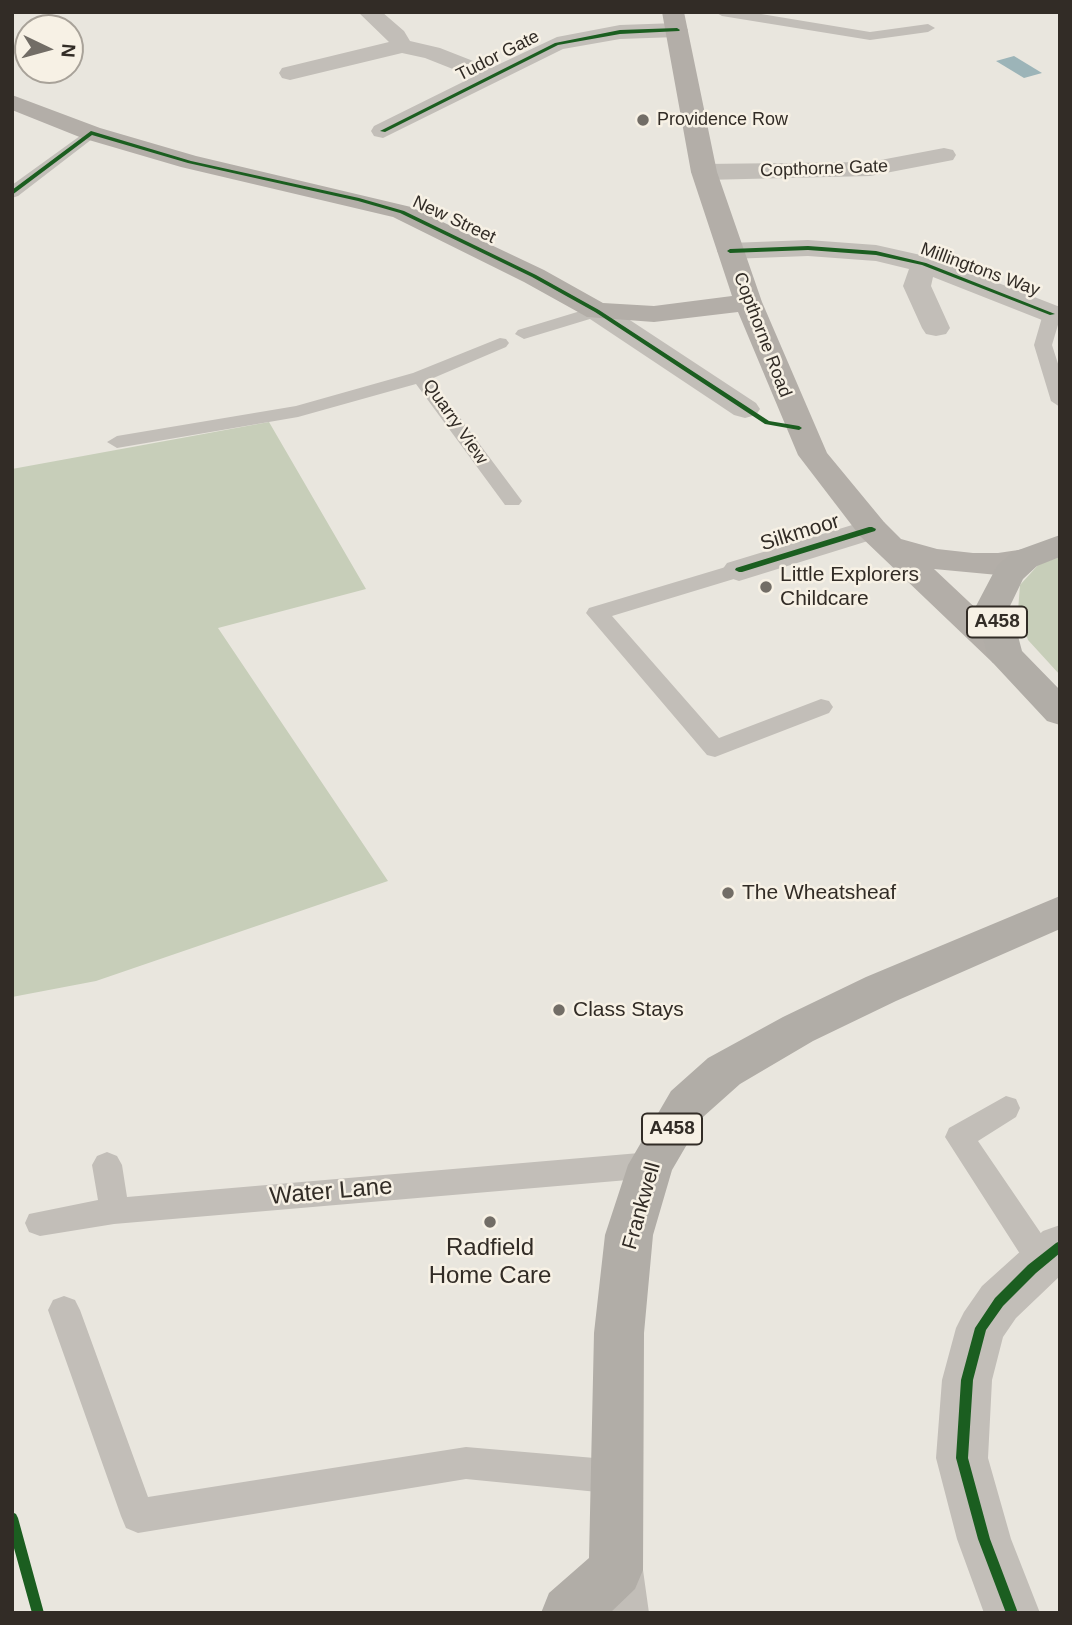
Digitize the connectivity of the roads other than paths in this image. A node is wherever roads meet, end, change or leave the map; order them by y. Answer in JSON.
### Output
{"nodes":[{"id":1,"x":369,"y":12,"type":"edge"},
{"id":2,"x":722,"y":12,"type":"edge"},
{"id":3,"x":675,"y":21,"type":"edge"},
{"id":4,"x":929,"y":28,"type":"dead end"},
{"id":5,"x":402,"y":46,"type":"junction"},
{"id":6,"x":290,"y":73,"type":"dead end"},
{"id":7,"x":494,"y":77,"type":"junction"},
{"id":8,"x":12,"y":102,"type":"edge"},
{"id":9,"x":383,"y":131,"type":"dead end"},
{"id":10,"x":91,"y":133,"type":"junction"},
{"id":11,"x":944,"y":155,"type":"dead end"},
{"id":12,"x":704,"y":172,"type":"junction"},
{"id":13,"x":12,"y":193,"type":"edge"},
{"id":14,"x":730,"y":251,"type":"junction"},
{"id":15,"x":923,"y":264,"type":"junction"},
{"id":16,"x":748,"y":302,"type":"junction"},
{"id":17,"x":597,"y":311,"type":"junction"},
{"id":18,"x":1056,"y":312,"type":"edge"},
{"id":19,"x":936,"y":328,"type":"dead end"},
{"id":20,"x":524,"y":334,"type":"dead end"},
{"id":21,"x":500,"y":342,"type":"dead end"},
{"id":22,"x":420,"y":377,"type":"junction"},
{"id":23,"x":1060,"y":401,"type":"edge"},
{"id":24,"x":745,"y":409,"type":"dead end"},
{"id":25,"x":117,"y":442,"type":"dead end"},
{"id":26,"x":512,"y":502,"type":"dead end"},
{"id":27,"x":882,"y":538,"type":"junction"},
{"id":28,"x":1060,"y":545,"type":"edge"},
{"id":29,"x":1025,"y":559,"type":"junction"},
{"id":30,"x":738,"y":570,"type":"joint"},
{"id":31,"x":1005,"y":654,"type":"junction"},
{"id":32,"x":821,"y":707,"type":"dead end"},
{"id":33,"x":1060,"y":712,"type":"edge"},
{"id":34,"x":1060,"y":912,"type":"edge"},
{"id":35,"x":1006,"y":1108,"type":"dead end"},
{"id":36,"x":107,"y":1165,"type":"dead end"},
{"id":37,"x":650,"y":1165,"type":"junction"},
{"id":38,"x":114,"y":1212,"type":"junction"},
{"id":39,"x":40,"y":1223,"type":"dead end"},
{"id":40,"x":1051,"y":1253,"type":"edge"},
{"id":41,"x":64,"y":1310,"type":"dead end"},
{"id":42,"x":618,"y":1477,"type":"junction"},
{"id":43,"x":618,"y":1591,"type":"edge"},
{"id":44,"x":569,"y":1613,"type":"edge"},
{"id":45,"x":1012,"y":1613,"type":"edge"}],
"edges":[{"from":1,"to":5,"type":"street"},
{"from":2,"to":4,"type":"lane"},
{"from":3,"to":7,"type":"street","name":"Tudor Gate"},
{"from":3,"to":12,"type":"main road","name":"Copthorne Road"},
{"from":5,"to":6,"type":"street","name":"Tudor Gate"},
{"from":5,"to":7,"type":"street","name":"Tudor Gate"},
{"from":7,"to":9,"type":"street","name":"Tudor Gate"},
{"from":8,"to":10,"type":"main road","name":"New Street"},
{"from":10,"to":13,"type":"lane"},
{"from":10,"to":17,"type":"main road","name":"New Street"},
{"from":11,"to":12,"type":"street","name":"Copthorne Gate"},
{"from":12,"to":14,"type":"main road","name":"Copthorne Road"},
{"from":14,"to":15,"type":"street","name":"Millingtons Way"},
{"from":14,"to":16,"type":"main road","name":"Copthorne Road"},
{"from":15,"to":18,"type":"street","name":"Millingtons Way"},
{"from":15,"to":19,"type":"street"},
{"from":16,"to":17,"type":"main road","name":"New Street"},
{"from":16,"to":27,"type":"main road","name":"Copthorne Road"},
{"from":17,"to":20,"type":"lane"},
{"from":17,"to":24,"type":"street","name":"New Street"},
{"from":18,"to":23,"type":"lane"},
{"from":21,"to":22,"type":"lane","name":"Quarry View"},
{"from":22,"to":25,"type":"lane"},
{"from":22,"to":26,"type":"lane","name":"Quarry View"},
{"from":27,"to":29,"type":"main road"},
{"from":27,"to":30,"type":"street","name":"Silkmoor"},
{"from":27,"to":31,"type":"main road","name":"Copthorne Road"},
{"from":28,"to":29,"type":"main road","number":"A458"},
{"from":29,"to":31,"type":"main road","number":"A458"},
{"from":30,"to":32,"type":"lane"},
{"from":31,"to":33,"type":"main road","number":"A458"},
{"from":34,"to":37,"type":"main road","name":"Frankwell","number":"A458"},
{"from":35,"to":40,"type":"lane"},
{"from":36,"to":38,"type":"lane"},
{"from":37,"to":38,"type":"lane","name":"Water Lane"},
{"from":37,"to":42,"type":"main road","name":"Frankwell","number":"A458"},
{"from":38,"to":39,"type":"lane","name":"Water Lane"},
{"from":40,"to":45,"type":"street"},
{"from":41,"to":42,"type":"lane"},
{"from":42,"to":43,"type":"main road","name":"Frankwell","number":"A458"},
{"from":43,"to":44,"type":"main road","name":"Frankwell","number":"A458"}]}
